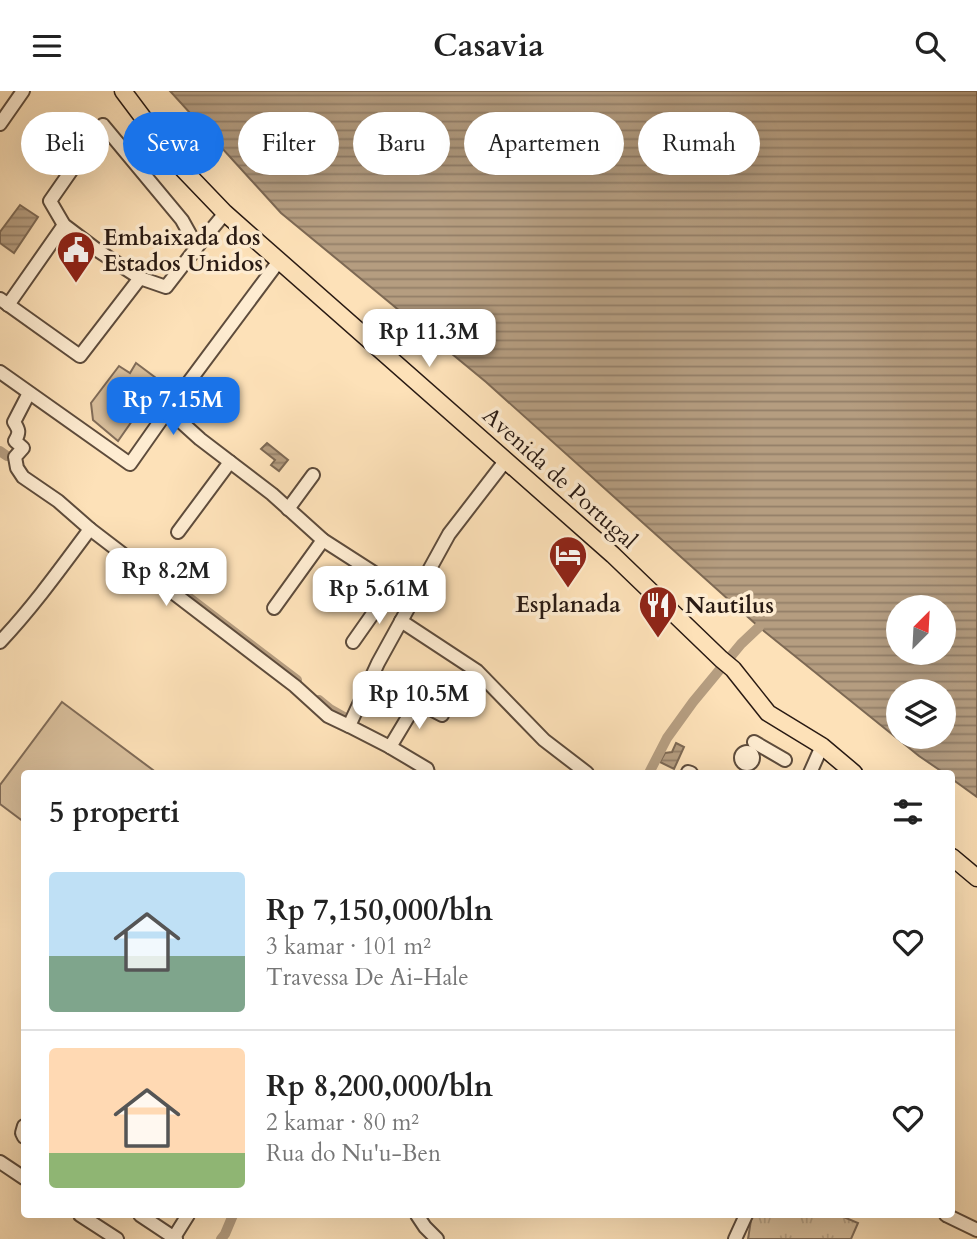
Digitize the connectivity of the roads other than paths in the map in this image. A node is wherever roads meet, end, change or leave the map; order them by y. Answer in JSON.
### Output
{"nodes":[{"id":1,"x":23,"y":91,"type":"edge"},
{"id":2,"x":123,"y":91,"type":"edge"},
{"id":3,"x":0,"y":124,"type":"edge"},
{"id":4,"x":225,"y":213,"type":"junction"},
{"id":5,"x":64,"y":225,"type":"junction"},
{"id":6,"x":197,"y":247,"type":"junction"},
{"id":7,"x":279,"y":261,"type":"junction"},
{"id":8,"x":140,"y":278,"type":"junction"},
{"id":9,"x":4,"y":302,"type":"edge"},
{"id":10,"x":0,"y":372,"type":"edge"},
{"id":11,"x":29,"y":393,"type":"junction"},
{"id":12,"x":168,"y":410,"type":"junction"},
{"id":13,"x":506,"y":460,"type":"junction"},
{"id":14,"x":230,"y":462,"type":"junction"},
{"id":15,"x":313,"y":475,"type":"dead end"},
{"id":16,"x":288,"y":509,"type":"junction"},
{"id":17,"x":90,"y":529,"type":"junction"},
{"id":18,"x":178,"y":532,"type":"dead end"},
{"id":19,"x":323,"y":540,"type":"junction"},
{"id":20,"x":274,"y":608,"type":"dead end"},
{"id":21,"x":401,"y":621,"type":"junction"},
{"id":22,"x":0,"y":642,"type":"edge"},
{"id":23,"x":353,"y":642,"type":"dead end"},
{"id":24,"x":442,"y":715,"type":"dead end"},
{"id":25,"x":349,"y":726,"type":"junction"},
{"id":26,"x":754,"y":742,"type":"dead end"},
{"id":27,"x":822,"y":746,"type":"junction"},
{"id":28,"x":390,"y":747,"type":"junction"},
{"id":29,"x":785,"y":760,"type":"dead end"},
{"id":30,"x":427,"y":770,"type":"edge"},
{"id":31,"x":583,"y":770,"type":"edge"},
{"id":32,"x":811,"y":770,"type":"edge"},
{"id":33,"x":850,"y":770,"type":"edge"},
{"id":34,"x":955,"y":860,"type":"edge"},
{"id":35,"x":977,"y":879,"type":"edge"},
{"id":36,"x":0,"y":1162,"type":"edge"},
{"id":37,"x":21,"y":1176,"type":"edge"},
{"id":38,"x":85,"y":1218,"type":"edge"},
{"id":39,"x":144,"y":1218,"type":"edge"},
{"id":40,"x":186,"y":1218,"type":"edge"},
{"id":41,"x":419,"y":1218,"type":"edge"},
{"id":42,"x":745,"y":1218,"type":"edge"},
{"id":43,"x":952,"y":1218,"type":"edge"},
{"id":44,"x":977,"y":1230,"type":"edge"},
{"id":45,"x":174,"y":1238,"type":"edge"},
{"id":46,"x":117,"y":1239,"type":"edge"},
{"id":47,"x":436,"y":1239,"type":"edge"},
{"id":48,"x":735,"y":1239,"type":"edge"}],
"edges":[{"from":1,"to":3,"type":"street"},
{"from":2,"to":4,"type":"main road","name":"Avenida de Portugal"},
{"from":4,"to":6,"type":"street"},
{"from":4,"to":7,"type":"main road","name":"Avenida de Portugal"},
{"from":5,"to":6,"type":"street"},
{"from":5,"to":8,"type":"street"},
{"from":5,"to":9,"type":"street"},
{"from":6,"to":8,"type":"street"},
{"from":7,"to":12,"type":"street"},
{"from":7,"to":13,"type":"main road","name":"Avenida de Portugal"},
{"from":8,"to":9,"type":"street"},
{"from":10,"to":11,"type":"street"},
{"from":11,"to":12,"type":"street"},
{"from":11,"to":17,"type":"street"},
{"from":12,"to":14,"type":"street"},
{"from":13,"to":21,"type":"street"},
{"from":13,"to":27,"type":"main road","name":"Avenida de Portugal"},
{"from":14,"to":16,"type":"street"},
{"from":14,"to":18,"type":"street"},
{"from":15,"to":16,"type":"street"},
{"from":16,"to":19,"type":"street"},
{"from":17,"to":22,"type":"street"},
{"from":17,"to":25,"type":"street"},
{"from":19,"to":20,"type":"street"},
{"from":19,"to":23,"type":"street"},
{"from":21,"to":25,"type":"street"},
{"from":21,"to":31,"type":"street"},
{"from":24,"to":28,"type":"street"},
{"from":25,"to":28,"type":"street"},
{"from":26,"to":29,"type":"street"},
{"from":27,"to":32,"type":"street"},
{"from":27,"to":33,"type":"main road","name":"Avenida de Portugal"},
{"from":28,"to":30,"type":"street"},
{"from":34,"to":35,"type":"main road"},
{"from":36,"to":37,"type":"street"},
{"from":38,"to":46,"type":"street"},
{"from":39,"to":45,"type":"street"},
{"from":40,"to":45,"type":"street"},
{"from":41,"to":47,"type":"street"},
{"from":42,"to":48,"type":"street"},
{"from":43,"to":44,"type":"street"}]}
